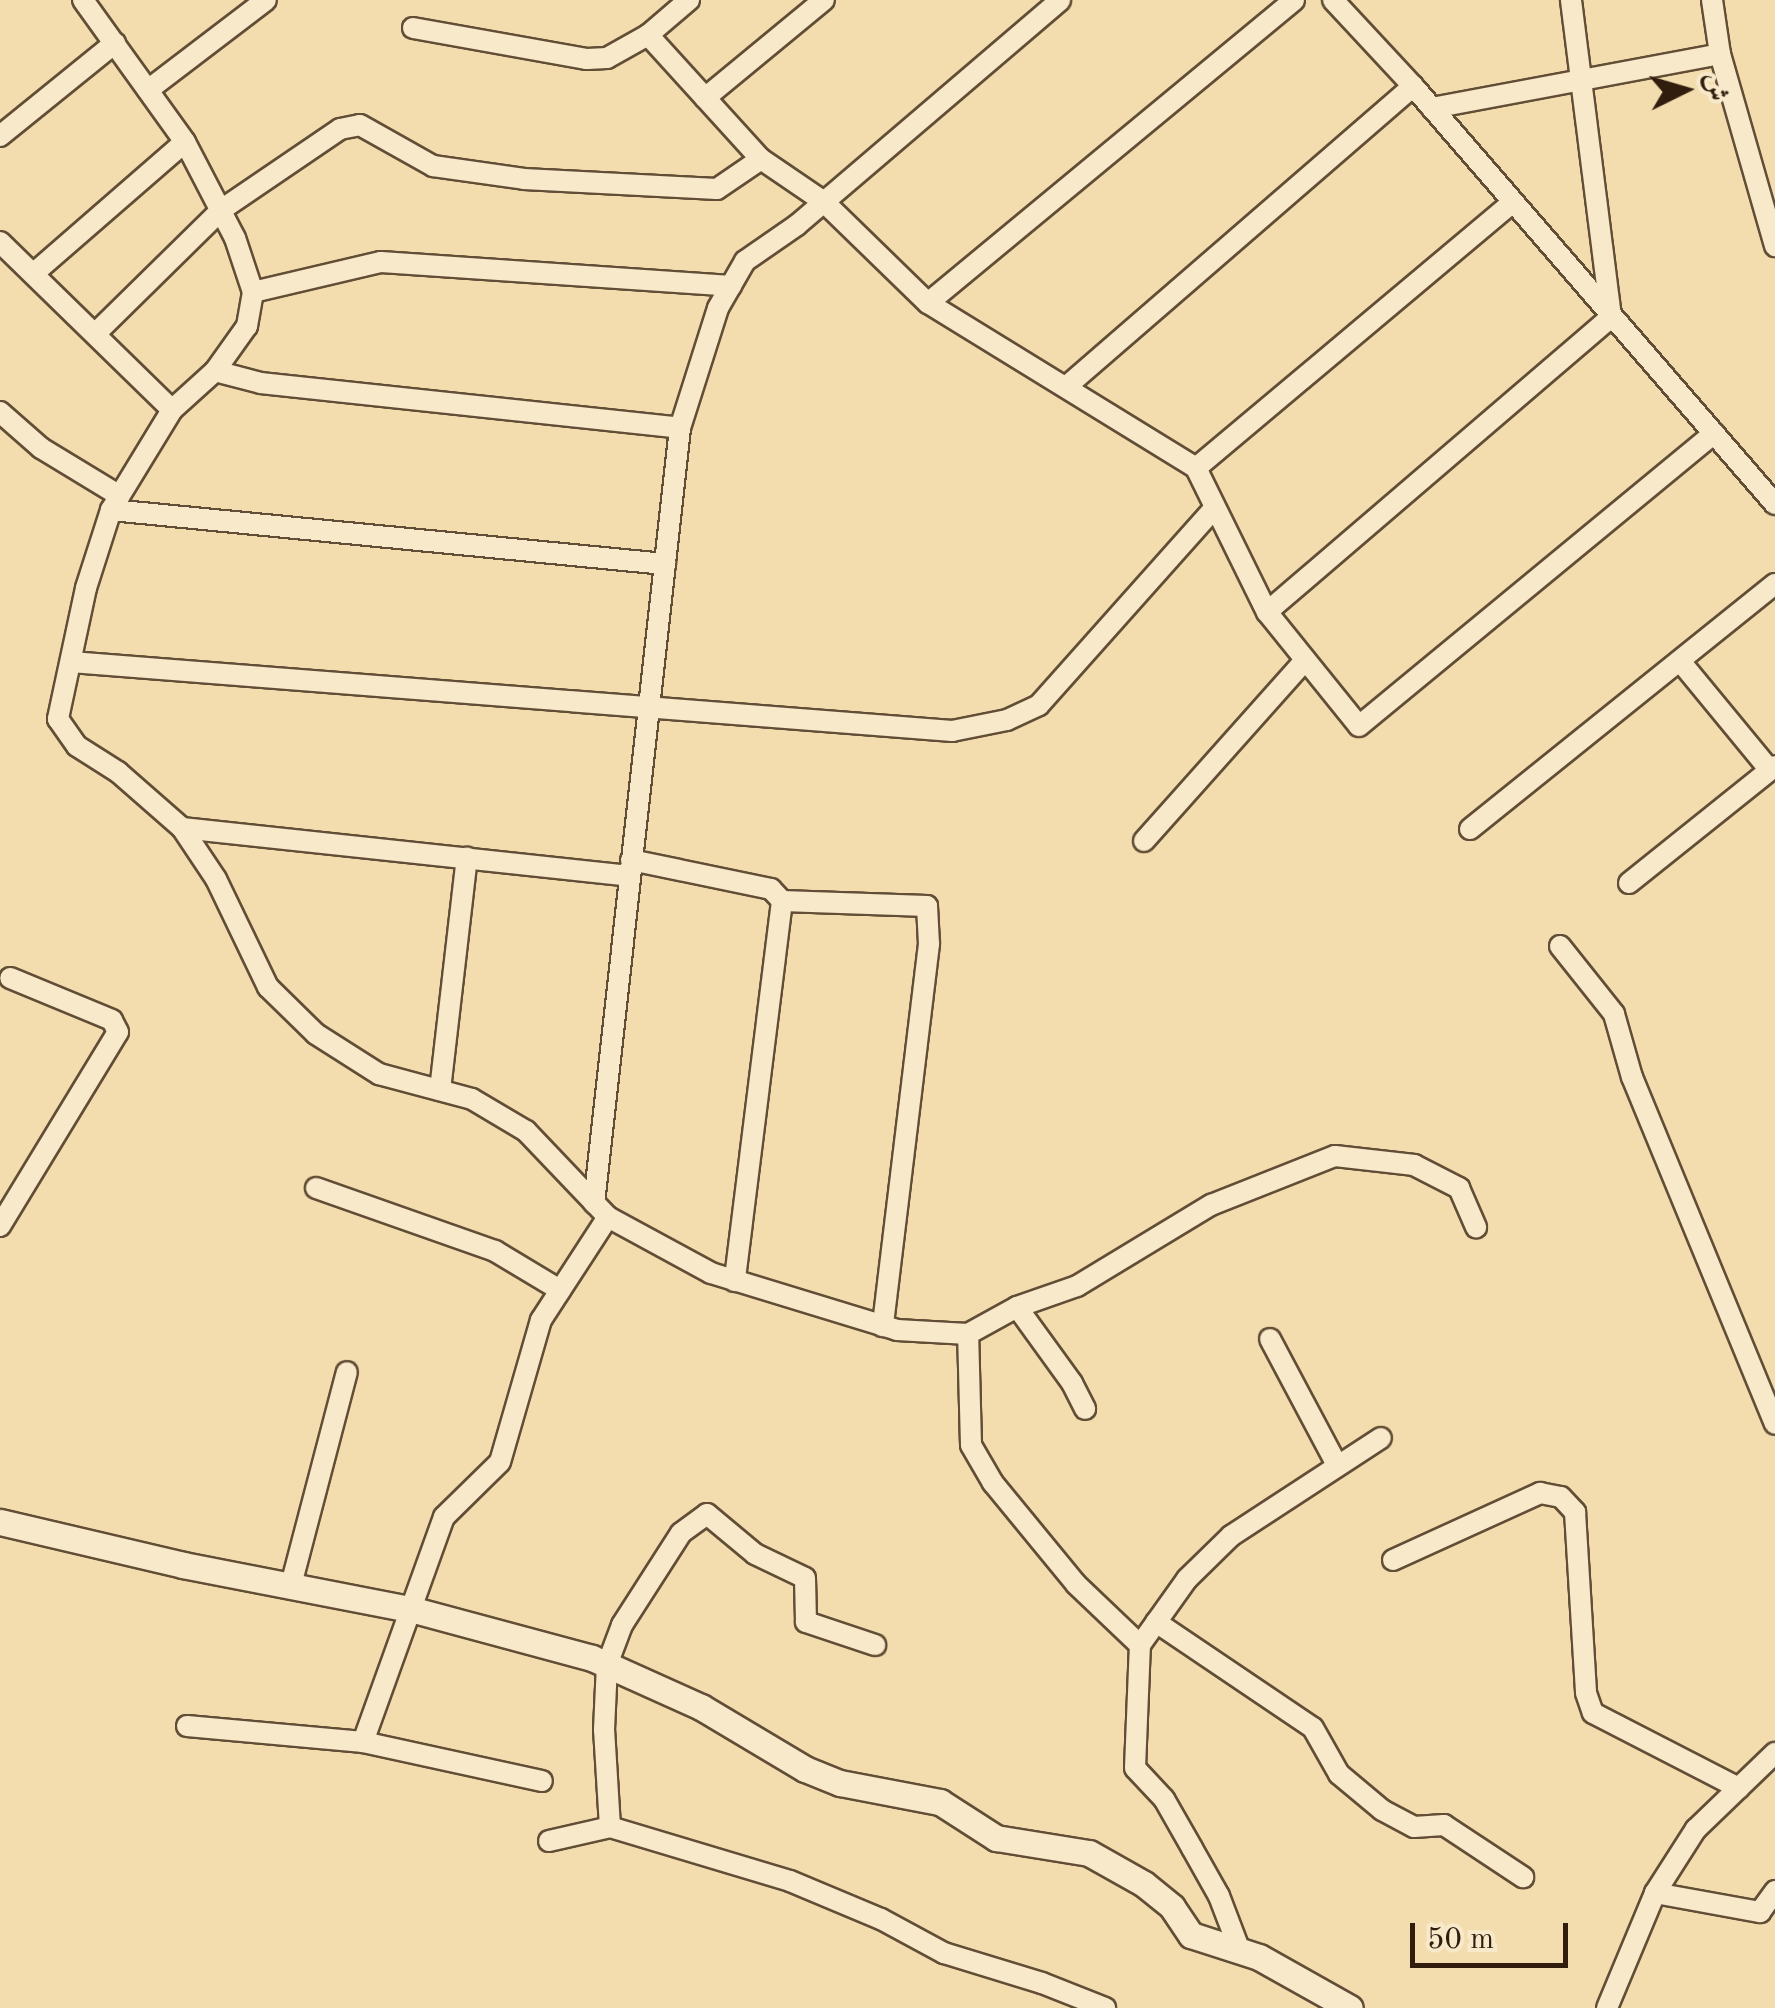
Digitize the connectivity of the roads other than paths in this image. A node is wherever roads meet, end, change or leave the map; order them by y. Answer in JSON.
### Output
{"nodes":[{"id":1,"x":83,"y":0,"type":"edge"},
{"id":2,"x":266,"y":0,"type":"edge"},
{"id":3,"x":689,"y":0,"type":"edge"},
{"id":4,"x":824,"y":0,"type":"edge"},
{"id":5,"x":1060,"y":0,"type":"edge"},
{"id":6,"x":1294,"y":0,"type":"edge"},
{"id":7,"x":1333,"y":0,"type":"edge"},
{"id":8,"x":1570,"y":0,"type":"edge"},
{"id":9,"x":1715,"y":1,"type":"edge"},
{"id":10,"x":413,"y":28,"type":"dead end"},
{"id":11,"x":648,"y":35,"type":"junction"},
{"id":12,"x":115,"y":43,"type":"junction"},
{"id":13,"x":1720,"y":54,"type":"junction"},
{"id":14,"x":1579,"y":80,"type":"junction"},
{"id":15,"x":1413,"y":86,"type":"junction"},
{"id":16,"x":148,"y":90,"type":"junction"},
{"id":17,"x":705,"y":98,"type":"junction"},
{"id":18,"x":1432,"y":108,"type":"junction"},
{"id":19,"x":0,"y":136,"type":"edge"},
{"id":20,"x":185,"y":142,"type":"junction"},
{"id":21,"x":761,"y":158,"type":"junction"},
{"id":22,"x":824,"y":202,"type":"junction"},
{"id":23,"x":1512,"y":203,"type":"junction"},
{"id":24,"x":221,"y":210,"type":"junction"},
{"id":25,"x":0,"y":242,"type":"edge"},
{"id":26,"x":1775,"y":246,"type":"edge"},
{"id":27,"x":33,"y":274,"type":"junction"},
{"id":28,"x":731,"y":286,"type":"junction"},
{"id":29,"x":253,"y":292,"type":"junction"},
{"id":30,"x":928,"y":303,"type":"junction"},
{"id":31,"x":1611,"y":317,"type":"junction"},
{"id":32,"x":95,"y":334,"type":"junction"},
{"id":33,"x":215,"y":371,"type":"junction"},
{"id":34,"x":1066,"y":386,"type":"junction"},
{"id":35,"x":172,"y":410,"type":"junction"},
{"id":36,"x":0,"y":412,"type":"edge"},
{"id":37,"x":680,"y":428,"type":"junction"},
{"id":38,"x":1714,"y":433,"type":"junction"},
{"id":39,"x":1196,"y":468,"type":"junction"},
{"id":40,"x":116,"y":503,"type":"junction"},
{"id":41,"x":1775,"y":504,"type":"edge"},
{"id":42,"x":1213,"y":510,"type":"junction"},
{"id":43,"x":664,"y":564,"type":"junction"},
{"id":44,"x":1775,"y":584,"type":"edge"},
{"id":45,"x":1267,"y":612,"type":"junction"},
{"id":46,"x":1305,"y":660,"type":"junction"},
{"id":47,"x":1680,"y":660,"type":"junction"},
{"id":48,"x":71,"y":662,"type":"junction"},
{"id":49,"x":648,"y":707,"type":"junction"},
{"id":50,"x":1772,"y":768,"type":"edge"},
{"id":51,"x":182,"y":828,"type":"junction"},
{"id":52,"x":1470,"y":829,"type":"dead end"},
{"id":53,"x":1144,"y":841,"type":"dead end"},
{"id":54,"x":467,"y":858,"type":"junction"},
{"id":55,"x":630,"y":868,"type":"junction"},
{"id":56,"x":1629,"y":883,"type":"dead end"},
{"id":57,"x":782,"y":901,"type":"junction"},
{"id":58,"x":1560,"y":946,"type":"dead end"},
{"id":59,"x":10,"y":978,"type":"dead end"},
{"id":60,"x":440,"y":1090,"type":"junction"},
{"id":61,"x":316,"y":1188,"type":"dead end"},
{"id":62,"x":601,"y":1210,"type":"junction"},
{"id":63,"x":0,"y":1226,"type":"edge"},
{"id":64,"x":1476,"y":1227,"type":"dead end"},
{"id":65,"x":735,"y":1280,"type":"junction"},
{"id":66,"x":560,"y":1290,"type":"junction"},
{"id":67,"x":1017,"y":1307,"type":"junction"},
{"id":68,"x":883,"y":1326,"type":"junction"},
{"id":69,"x":968,"y":1334,"type":"junction"},
{"id":70,"x":1270,"y":1339,"type":"dead end"},
{"id":71,"x":347,"y":1372,"type":"dead end"},
{"id":72,"x":1085,"y":1408,"type":"dead end"},
{"id":73,"x":1775,"y":1424,"type":"edge"},
{"id":74,"x":1382,"y":1438,"type":"dead end"},
{"id":75,"x":1337,"y":1465,"type":"junction"},
{"id":76,"x":0,"y":1522,"type":"edge"},
{"id":77,"x":1393,"y":1560,"type":"dead end"},
{"id":78,"x":291,"y":1585,"type":"junction"},
{"id":79,"x":414,"y":1610,"type":"junction"},
{"id":80,"x":1156,"y":1622,"type":"junction"},
{"id":81,"x":874,"y":1645,"type":"dead end"},
{"id":82,"x":1140,"y":1645,"type":"junction"},
{"id":83,"x":607,"y":1666,"type":"junction"},
{"id":84,"x":187,"y":1726,"type":"dead end"},
{"id":85,"x":363,"y":1742,"type":"junction"},
{"id":86,"x":1775,"y":1753,"type":"edge"},
{"id":87,"x":542,"y":1782,"type":"dead end"},
{"id":88,"x":1739,"y":1788,"type":"junction"},
{"id":89,"x":610,"y":1827,"type":"junction"},
{"id":90,"x":549,"y":1840,"type":"dead end"},
{"id":91,"x":1523,"y":1877,"type":"dead end"},
{"id":92,"x":1775,"y":1891,"type":"edge"},
{"id":93,"x":1655,"y":1894,"type":"junction"},
{"id":94,"x":1240,"y":1950,"type":"junction"},
{"id":95,"x":1105,"y":2008,"type":"edge"},
{"id":96,"x":1350,"y":2008,"type":"edge"},
{"id":97,"x":1607,"y":2008,"type":"edge"}],
"edges":[{"from":1,"to":12,"type":"street"},
{"from":2,"to":16,"type":"street"},
{"from":3,"to":11,"type":"street"},
{"from":4,"to":17,"type":"street"},
{"from":5,"to":22,"type":"street"},
{"from":6,"to":30,"type":"street"},
{"from":7,"to":15,"type":"street"},
{"from":8,"to":14,"type":"street"},
{"from":9,"to":13,"type":"street"},
{"from":10,"to":11,"type":"street"},
{"from":11,"to":17,"type":"street"},
{"from":12,"to":16,"type":"street"},
{"from":12,"to":19,"type":"street"},
{"from":13,"to":14,"type":"street"},
{"from":13,"to":26,"type":"street"},
{"from":14,"to":18,"type":"street"},
{"from":14,"to":31,"type":"street"},
{"from":15,"to":18,"type":"street"},
{"from":15,"to":34,"type":"street"},
{"from":16,"to":20,"type":"street"},
{"from":17,"to":21,"type":"street"},
{"from":18,"to":23,"type":"street"},
{"from":20,"to":24,"type":"street"},
{"from":20,"to":27,"type":"street"},
{"from":21,"to":22,"type":"street"},
{"from":21,"to":24,"type":"street"},
{"from":22,"to":28,"type":"street"},
{"from":22,"to":30,"type":"street"},
{"from":23,"to":31,"type":"street"},
{"from":23,"to":39,"type":"street"},
{"from":24,"to":29,"type":"street"},
{"from":24,"to":32,"type":"street"},
{"from":25,"to":27,"type":"street"},
{"from":27,"to":32,"type":"street"},
{"from":28,"to":29,"type":"street"},
{"from":28,"to":37,"type":"street"},
{"from":29,"to":33,"type":"street"},
{"from":30,"to":34,"type":"street"},
{"from":31,"to":38,"type":"street"},
{"from":31,"to":45,"type":"street"},
{"from":32,"to":35,"type":"street"},
{"from":33,"to":35,"type":"street"},
{"from":33,"to":37,"type":"street"},
{"from":34,"to":39,"type":"street"},
{"from":35,"to":40,"type":"street"},
{"from":36,"to":40,"type":"street"},
{"from":37,"to":43,"type":"street"},
{"from":38,"to":41,"type":"street"},
{"from":38,"to":46,"type":"street"},
{"from":39,"to":42,"type":"street"},
{"from":40,"to":43,"type":"street"},
{"from":40,"to":48,"type":"street"},
{"from":42,"to":45,"type":"street"},
{"from":42,"to":49,"type":"street"},
{"from":43,"to":49,"type":"street"},
{"from":44,"to":47,"type":"street"},
{"from":45,"to":46,"type":"street"},
{"from":46,"to":53,"type":"street"},
{"from":47,"to":50,"type":"street"},
{"from":47,"to":52,"type":"street"},
{"from":48,"to":49,"type":"street"},
{"from":48,"to":51,"type":"street"},
{"from":49,"to":55,"type":"street"},
{"from":50,"to":56,"type":"street"},
{"from":51,"to":54,"type":"street"},
{"from":51,"to":60,"type":"street"},
{"from":54,"to":55,"type":"street"},
{"from":54,"to":60,"type":"street"},
{"from":55,"to":57,"type":"street"},
{"from":55,"to":62,"type":"street"},
{"from":57,"to":65,"type":"street"},
{"from":57,"to":68,"type":"street"},
{"from":58,"to":73,"type":"street"},
{"from":59,"to":63,"type":"street"},
{"from":60,"to":62,"type":"street"},
{"from":61,"to":66,"type":"street"},
{"from":62,"to":65,"type":"street"},
{"from":62,"to":66,"type":"street"},
{"from":64,"to":67,"type":"street"},
{"from":65,"to":68,"type":"street"},
{"from":66,"to":79,"type":"street"},
{"from":67,"to":69,"type":"street"},
{"from":67,"to":72,"type":"street"},
{"from":68,"to":69,"type":"street"},
{"from":69,"to":82,"type":"street"},
{"from":70,"to":75,"type":"street"},
{"from":71,"to":78,"type":"street"},
{"from":74,"to":75,"type":"street"},
{"from":75,"to":80,"type":"street"},
{"from":76,"to":78,"type":"street"},
{"from":77,"to":88,"type":"street"},
{"from":78,"to":79,"type":"street"},
{"from":79,"to":83,"type":"street"},
{"from":79,"to":85,"type":"street"},
{"from":80,"to":82,"type":"street"},
{"from":80,"to":91,"type":"street"},
{"from":81,"to":83,"type":"street"},
{"from":82,"to":94,"type":"street"},
{"from":83,"to":89,"type":"street"},
{"from":83,"to":94,"type":"street"},
{"from":84,"to":85,"type":"street"},
{"from":85,"to":87,"type":"street"},
{"from":86,"to":88,"type":"street"},
{"from":88,"to":93,"type":"street"},
{"from":89,"to":90,"type":"street"},
{"from":89,"to":95,"type":"street"},
{"from":92,"to":93,"type":"street"},
{"from":93,"to":97,"type":"street"},
{"from":94,"to":96,"type":"street"}]}
